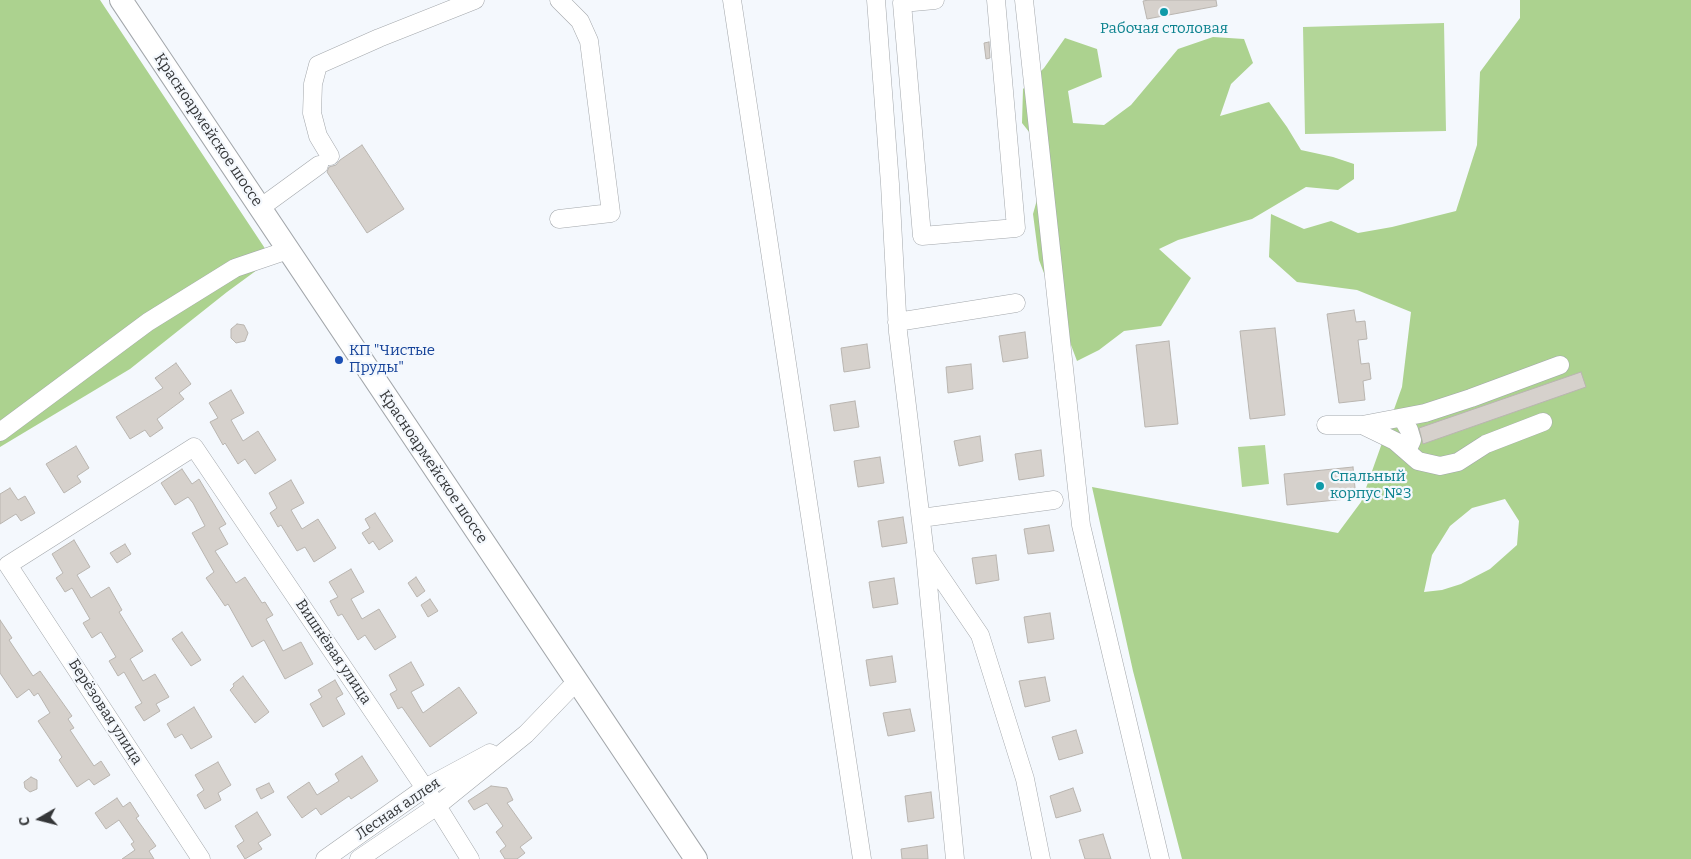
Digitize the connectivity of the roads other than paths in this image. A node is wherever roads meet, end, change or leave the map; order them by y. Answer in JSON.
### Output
{"nodes":[{"id":1,"x":121,"y":0,"type":"edge"},
{"id":2,"x":475,"y":0,"type":"edge"},
{"id":3,"x":558,"y":0,"type":"edge"},
{"id":4,"x":732,"y":0,"type":"edge"},
{"id":5,"x":876,"y":0,"type":"edge"},
{"id":6,"x":935,"y":0,"type":"edge"},
{"id":7,"x":996,"y":0,"type":"edge"},
{"id":8,"x":1024,"y":0,"type":"edge"},
{"id":9,"x":903,"y":22,"type":"junction"},
{"id":10,"x":878,"y":28,"type":"junction"},
{"id":11,"x":1030,"y":65,"type":"junction"},
{"id":12,"x":1002,"y":68,"type":"junction"},
{"id":13,"x":918,"y":194,"type":"junction"},
{"id":14,"x":891,"y":198,"type":"junction"},
{"id":15,"x":260,"y":208,"type":"junction"},
{"id":16,"x":558,"y":219,"type":"dead end"},
{"id":17,"x":288,"y":250,"type":"junction"},
{"id":18,"x":1016,"y":303,"type":"dead end"},
{"id":19,"x":897,"y":322,"type":"junction"},
{"id":20,"x":1560,"y":365,"type":"dead end"},
{"id":21,"x":1402,"y":418,"type":"junction"},
{"id":22,"x":1543,"y":422,"type":"dead end"},
{"id":23,"x":1326,"y":424,"type":"dead end"},
{"id":24,"x":1362,"y":425,"type":"junction"},
{"id":25,"x":0,"y":432,"type":"edge"},
{"id":26,"x":1407,"y":451,"type":"junction"},
{"id":27,"x":1054,"y":500,"type":"dead end"},
{"id":28,"x":921,"y":518,"type":"junction"},
{"id":29,"x":926,"y":554,"type":"junction"},
{"id":30,"x":8,"y":565,"type":"joint"},
{"id":31,"x":576,"y":682,"type":"junction"},
{"id":32,"x":526,"y":734,"type":"junction"},
{"id":33,"x":425,"y":788,"type":"junction"},
{"id":34,"x":437,"y":806,"type":"junction"},
{"id":35,"x":201,"y":859,"type":"edge"},
{"id":36,"x":325,"y":859,"type":"edge"},
{"id":37,"x":359,"y":859,"type":"edge"},
{"id":38,"x":470,"y":859,"type":"edge"},
{"id":39,"x":696,"y":859,"type":"edge"},
{"id":40,"x":862,"y":859,"type":"edge"},
{"id":41,"x":955,"y":859,"type":"edge"},
{"id":42,"x":1041,"y":859,"type":"edge"},
{"id":43,"x":1160,"y":859,"type":"edge"}],
"edges":[{"from":1,"to":15,"type":"main road","name":"Красноармейское шоссе"},
{"from":2,"to":15,"type":"street"},
{"from":3,"to":16,"type":"street"},
{"from":4,"to":40,"type":"street"},
{"from":5,"to":10,"type":"street"},
{"from":6,"to":9,"type":"street"},
{"from":7,"to":12,"type":"street"},
{"from":8,"to":11,"type":"street"},
{"from":9,"to":10,"type":"street"},
{"from":9,"to":13,"type":"street"},
{"from":10,"to":14,"type":"street"},
{"from":11,"to":12,"type":"street"},
{"from":11,"to":43,"type":"street"},
{"from":12,"to":13,"type":"street"},
{"from":13,"to":14,"type":"street"},
{"from":14,"to":19,"type":"street"},
{"from":15,"to":17,"type":"main road","name":"Красноармейское шоссе"},
{"from":17,"to":25,"type":"street"},
{"from":17,"to":31,"type":"main road","name":"Красноармейское шоссе"},
{"from":18,"to":19,"type":"street"},
{"from":19,"to":28,"type":"street"},
{"from":20,"to":21,"type":"street"},
{"from":21,"to":24,"type":"street"},
{"from":21,"to":26,"type":"street"},
{"from":22,"to":26,"type":"street"},
{"from":23,"to":24,"type":"street"},
{"from":24,"to":26,"type":"street"},
{"from":27,"to":28,"type":"street"},
{"from":28,"to":29,"type":"street"},
{"from":29,"to":41,"type":"street"},
{"from":29,"to":42,"type":"street"},
{"from":30,"to":33,"type":"street","name":"Вишнёвая улица"},
{"from":30,"to":35,"type":"street","name":"Берёзовая улица"},
{"from":31,"to":32,"type":"street"},
{"from":31,"to":39,"type":"main road","name":"Красноармейское шоссе"},
{"from":32,"to":33,"type":"street","name":"Лесная аллея"},
{"from":32,"to":34,"type":"street"},
{"from":33,"to":34,"type":"street","name":"Вишнёвая улица"},
{"from":33,"to":36,"type":"street","name":"Лесная аллея"},
{"from":34,"to":37,"type":"street"},
{"from":34,"to":38,"type":"street","name":"Вишнёвая улица"}]}
